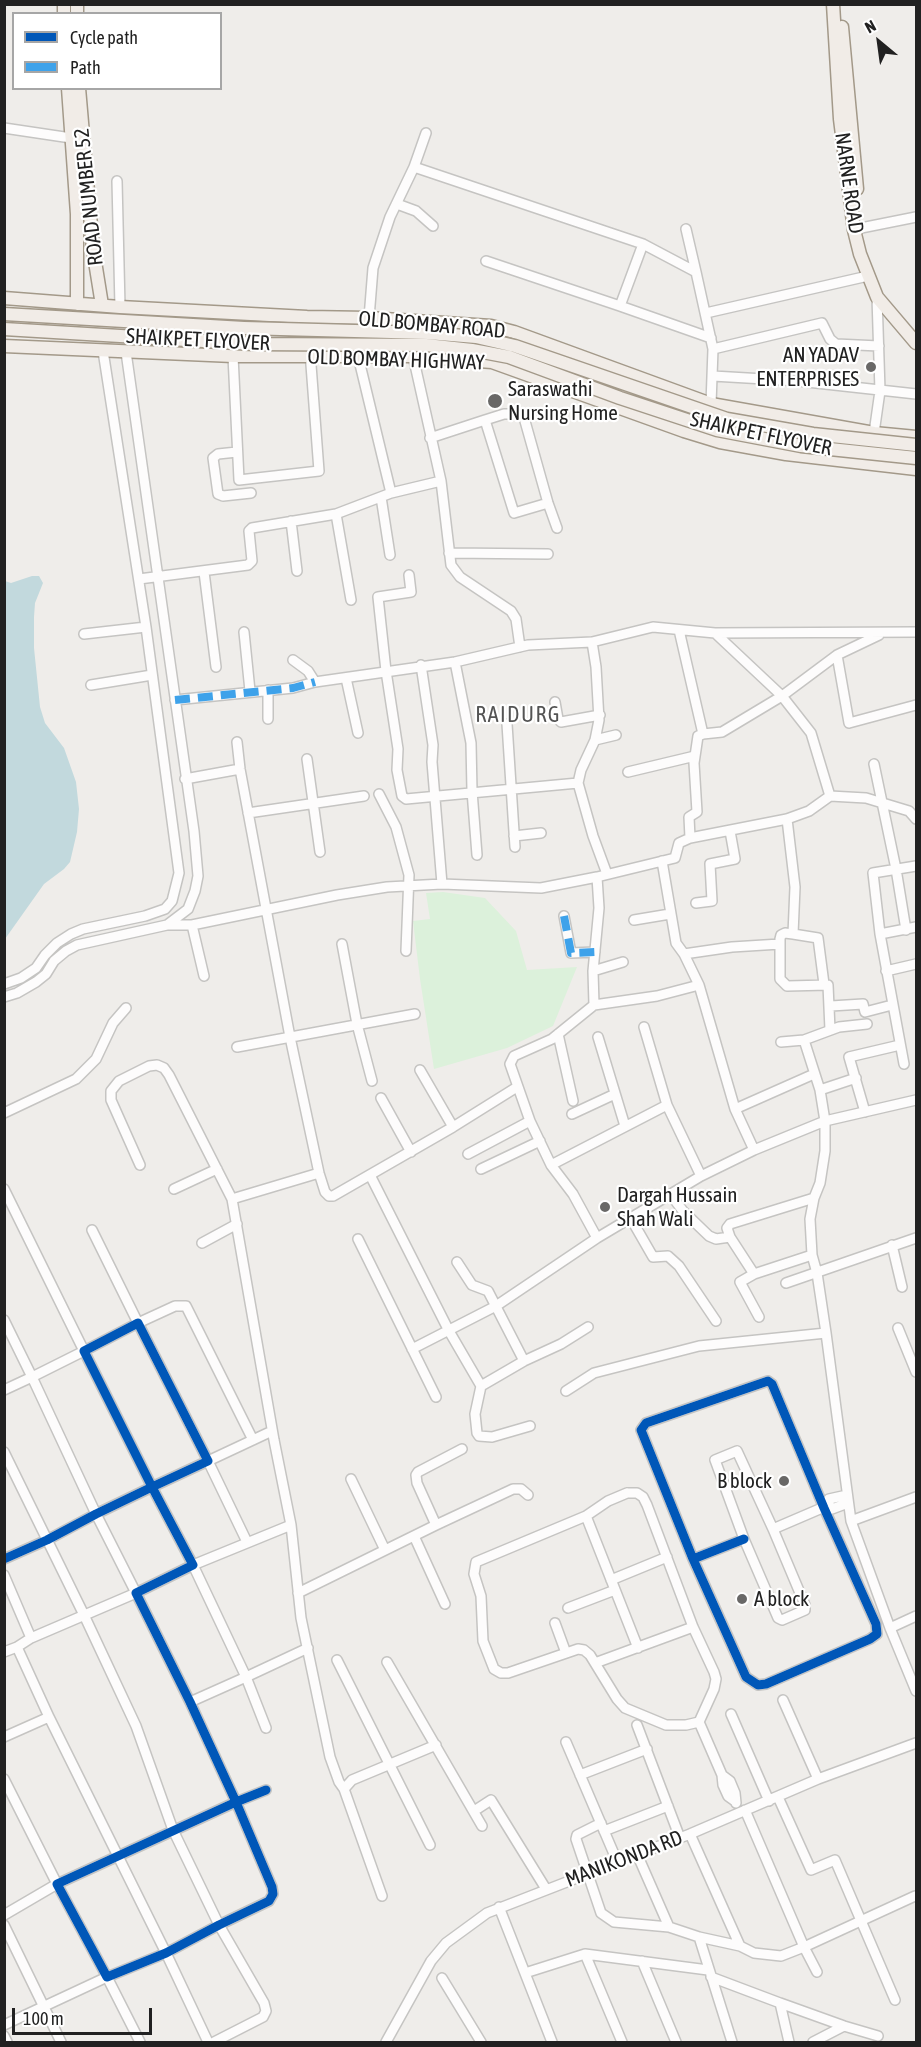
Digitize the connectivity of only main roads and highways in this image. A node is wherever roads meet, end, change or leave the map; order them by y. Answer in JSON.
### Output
{"nodes":[{"id":1,"x":832,"y":4,"type":"edge"},
{"id":2,"x":841,"y":4,"type":"edge"},
{"id":3,"x":68,"y":90,"type":"edge"},
{"id":4,"x":79,"y":90,"type":"edge"},
{"id":5,"x":4,"y":298,"type":"edge"},
{"id":6,"x":77,"y":304,"type":"junction"},
{"id":7,"x":102,"y":305,"type":"junction"},
{"id":8,"x":4,"y":314,"type":"edge"},
{"id":9,"x":4,"y":329,"type":"edge"},
{"id":10,"x":916,"y":331,"type":"edge"},
{"id":11,"x":916,"y":343,"type":"edge"},
{"id":12,"x":4,"y":346,"type":"edge"},
{"id":13,"x":916,"y":437,"type":"edge"},
{"id":14,"x":916,"y":445,"type":"edge"},
{"id":15,"x":916,"y":458,"type":"edge"},
{"id":16,"x":916,"y":469,"type":"edge"}],
"edges":[{"from":1,"to":11,"type":"main road","name":"NARNE ROAD"},
{"from":2,"to":10,"type":"main road","name":"NARNE ROAD"},
{"from":3,"to":6,"type":"main road","name":"ROAD NUMBER 52"},
{"from":4,"to":7,"type":"main road","name":"ROAD NUMBER 52"},
{"from":5,"to":6,"type":"main road","name":"OLD BOMBAY ROAD"},
{"from":6,"to":7,"type":"main road","name":"OLD BOMBAY ROAD"},
{"from":7,"to":13,"type":"main road","name":"OLD BOMBAY ROAD"},
{"from":8,"to":14,"type":"main road","name":"SHAIKPET FLYOVER","bridge":true},
{"from":9,"to":15,"type":"main road","name":"SHAIKPET FLYOVER","bridge":true},
{"from":12,"to":16,"type":"main road","name":"OLD BOMBAY HIGHWAY"}]}
